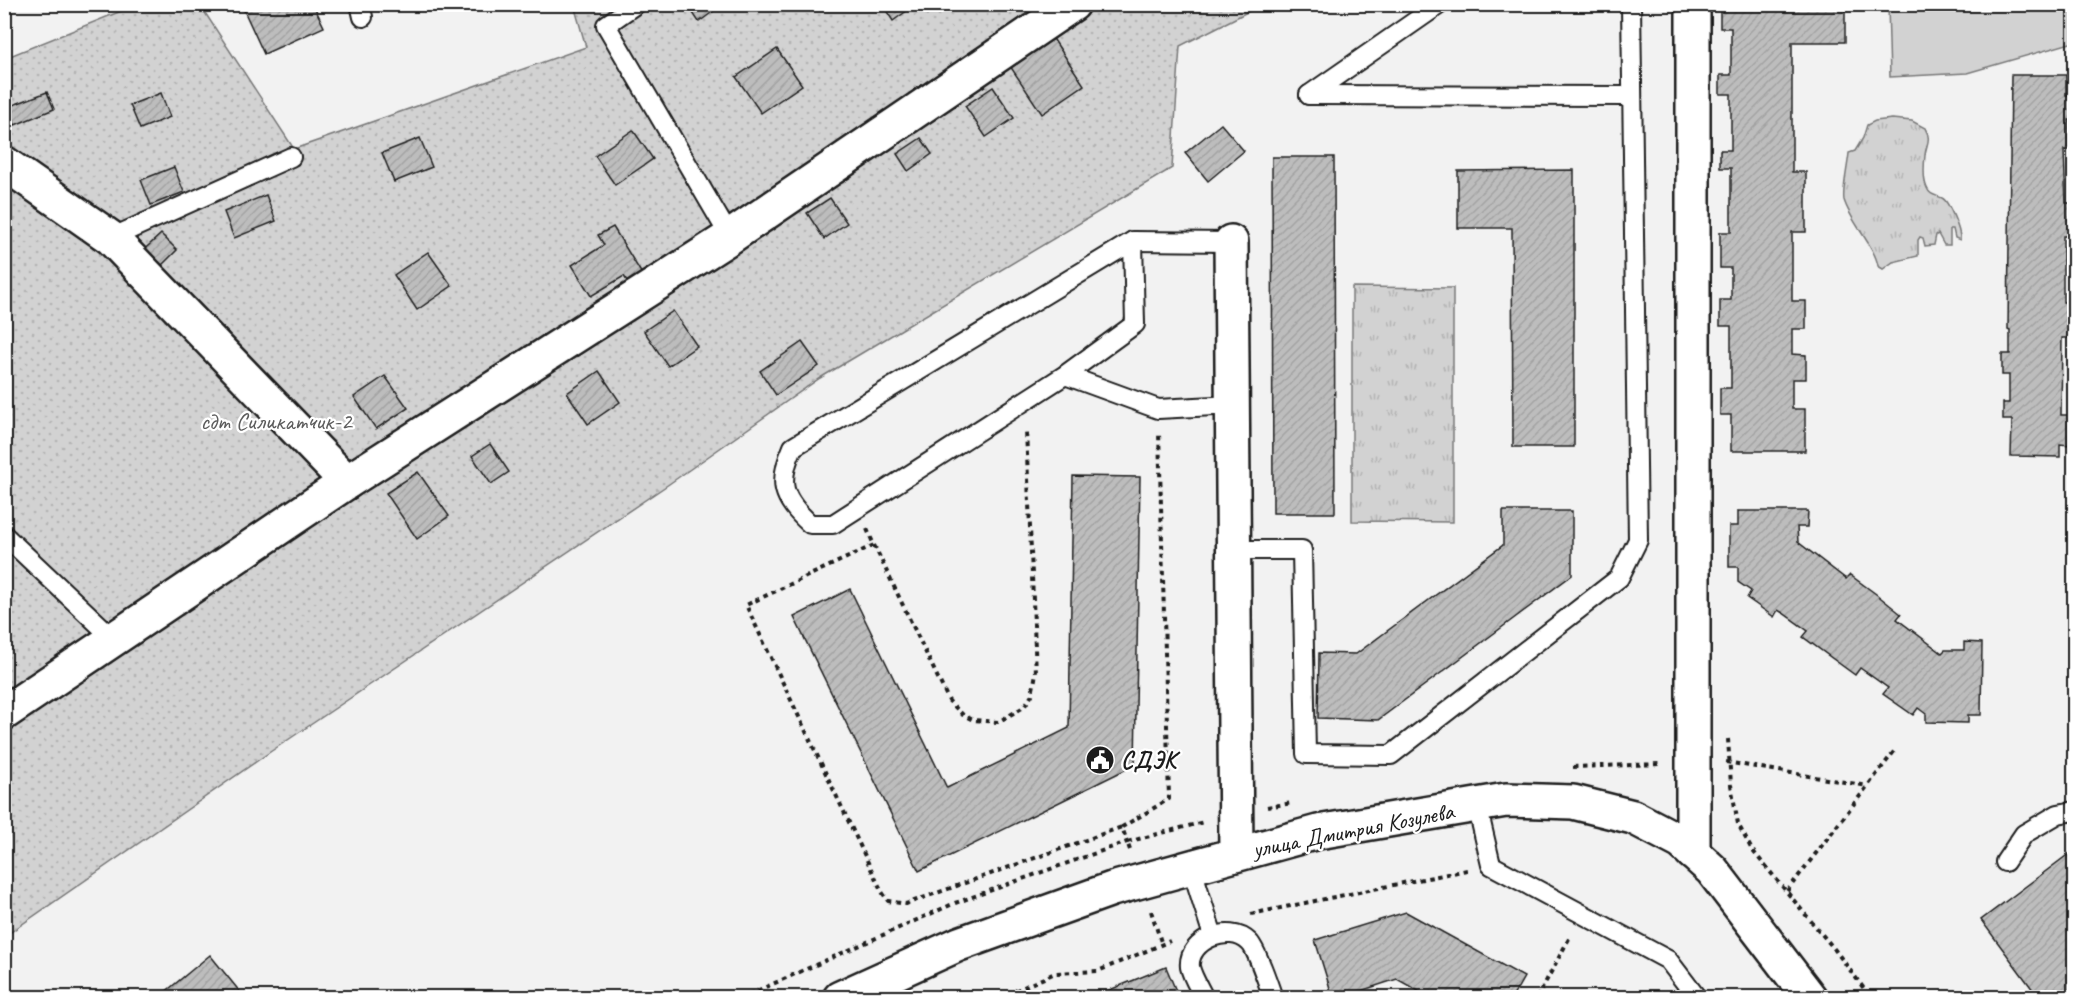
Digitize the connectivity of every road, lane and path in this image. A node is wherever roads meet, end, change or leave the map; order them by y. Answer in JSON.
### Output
{"nodes":[{"id":1,"x":636,"y":4,"type":"edge"},
{"id":2,"x":1073,"y":4,"type":"edge"},
{"id":3,"x":1440,"y":4,"type":"edge"},
{"id":4,"x":1631,"y":4,"type":"edge"},
{"id":5,"x":1693,"y":4,"type":"edge"},
{"id":6,"x":1632,"y":96,"type":"junction"},
{"id":7,"x":291,"y":157,"type":"dead end"},
{"id":8,"x":4,"y":163,"type":"edge"},
{"id":9,"x":730,"y":237,"type":"junction"},
{"id":10,"x":111,"y":238,"type":"junction"},
{"id":11,"x":1133,"y":240,"type":"junction"},
{"id":12,"x":1231,"y":242,"type":"joint"},
{"id":13,"x":1065,"y":375,"type":"junction"},
{"id":14,"x":1025,"y":401,"type":"junction"},
{"id":15,"x":1233,"y":405,"type":"junction"},
{"id":16,"x":1158,"y":409,"type":"junction"},
{"id":17,"x":347,"y":482,"type":"junction"},
{"id":18,"x":858,"y":509,"type":"junction"},
{"id":19,"x":4,"y":535,"type":"edge"},
{"id":20,"x":874,"y":545,"type":"junction"},
{"id":21,"x":1234,"y":550,"type":"junction"},
{"id":22,"x":113,"y":638,"type":"junction"},
{"id":23,"x":4,"y":713,"type":"edge"},
{"id":24,"x":1728,"y":731,"type":"dead end"},
{"id":25,"x":1896,"y":749,"type":"dead end"},
{"id":26,"x":1477,"y":805,"type":"junction"},
{"id":27,"x":2074,"y":811,"type":"edge"},
{"id":28,"x":1122,"y":827,"type":"junction"},
{"id":29,"x":1693,"y":853,"type":"junction"},
{"id":30,"x":1236,"y":854,"type":"junction"},
{"id":31,"x":2005,"y":862,"type":"dead end"},
{"id":32,"x":1191,"y":866,"type":"junction"},
{"id":33,"x":1786,"y":892,"type":"junction"},
{"id":34,"x":1582,"y":914,"type":"junction"},
{"id":35,"x":1213,"y":936,"type":"junction"},
{"id":36,"x":741,"y":998,"type":"edge"},
{"id":37,"x":840,"y":998,"type":"edge"},
{"id":38,"x":1204,"y":998,"type":"edge"},
{"id":39,"x":1273,"y":998,"type":"edge"},
{"id":40,"x":1537,"y":998,"type":"edge"},
{"id":41,"x":1697,"y":998,"type":"edge"},
{"id":42,"x":1810,"y":998,"type":"edge"},
{"id":43,"x":1871,"y":998,"type":"edge"}],
"edges":[{"from":1,"to":9,"type":"lane"},
{"from":2,"to":9,"type":"street"},
{"from":3,"to":6,"type":"lane"},
{"from":4,"to":6,"type":"lane"},
{"from":5,"to":29,"type":"street"},
{"from":6,"to":21,"type":"lane"},
{"from":7,"to":10,"type":"lane"},
{"from":8,"to":10,"type":"street"},
{"from":9,"to":17,"type":"street"},
{"from":10,"to":17,"type":"street"},
{"from":11,"to":12,"type":"lane"},
{"from":11,"to":13,"type":"lane"},
{"from":11,"to":18,"type":"lane"},
{"from":12,"to":15,"type":"street"},
{"from":13,"to":14,"type":"lane"},
{"from":13,"to":16,"type":"lane"},
{"from":14,"to":18,"type":"lane"},
{"from":14,"to":20,"type":"path"},
{"from":15,"to":16,"type":"lane"},
{"from":15,"to":21,"type":"street"},
{"from":16,"to":28,"type":"path"},
{"from":17,"to":22,"type":"street"},
{"from":18,"to":20,"type":"path"},
{"from":19,"to":22,"type":"lane"},
{"from":20,"to":28,"type":"path"},
{"from":21,"to":30,"type":"street"},
{"from":22,"to":23,"type":"street"},
{"from":24,"to":33,"type":"path"},
{"from":25,"to":33,"type":"path"},
{"from":26,"to":29,"type":"street","name":"улица Дмитрия Козулева"},
{"from":26,"to":30,"type":"street","name":"улица Дмитрия Козулева"},
{"from":26,"to":34,"type":"lane"},
{"from":27,"to":31,"type":"lane"},
{"from":28,"to":36,"type":"path"},
{"from":29,"to":42,"type":"street","name":"улица Дмитрия Козулева"},
{"from":30,"to":32,"type":"street","name":"улица Дмитрия Козулева"},
{"from":32,"to":35,"type":"lane"},
{"from":32,"to":37,"type":"street","name":"улица Дмитрия Козулева"},
{"from":33,"to":43,"type":"path"},
{"from":34,"to":40,"type":"path"},
{"from":34,"to":41,"type":"lane"},
{"from":35,"to":38,"type":"lane"},
{"from":35,"to":39,"type":"lane"}]}
